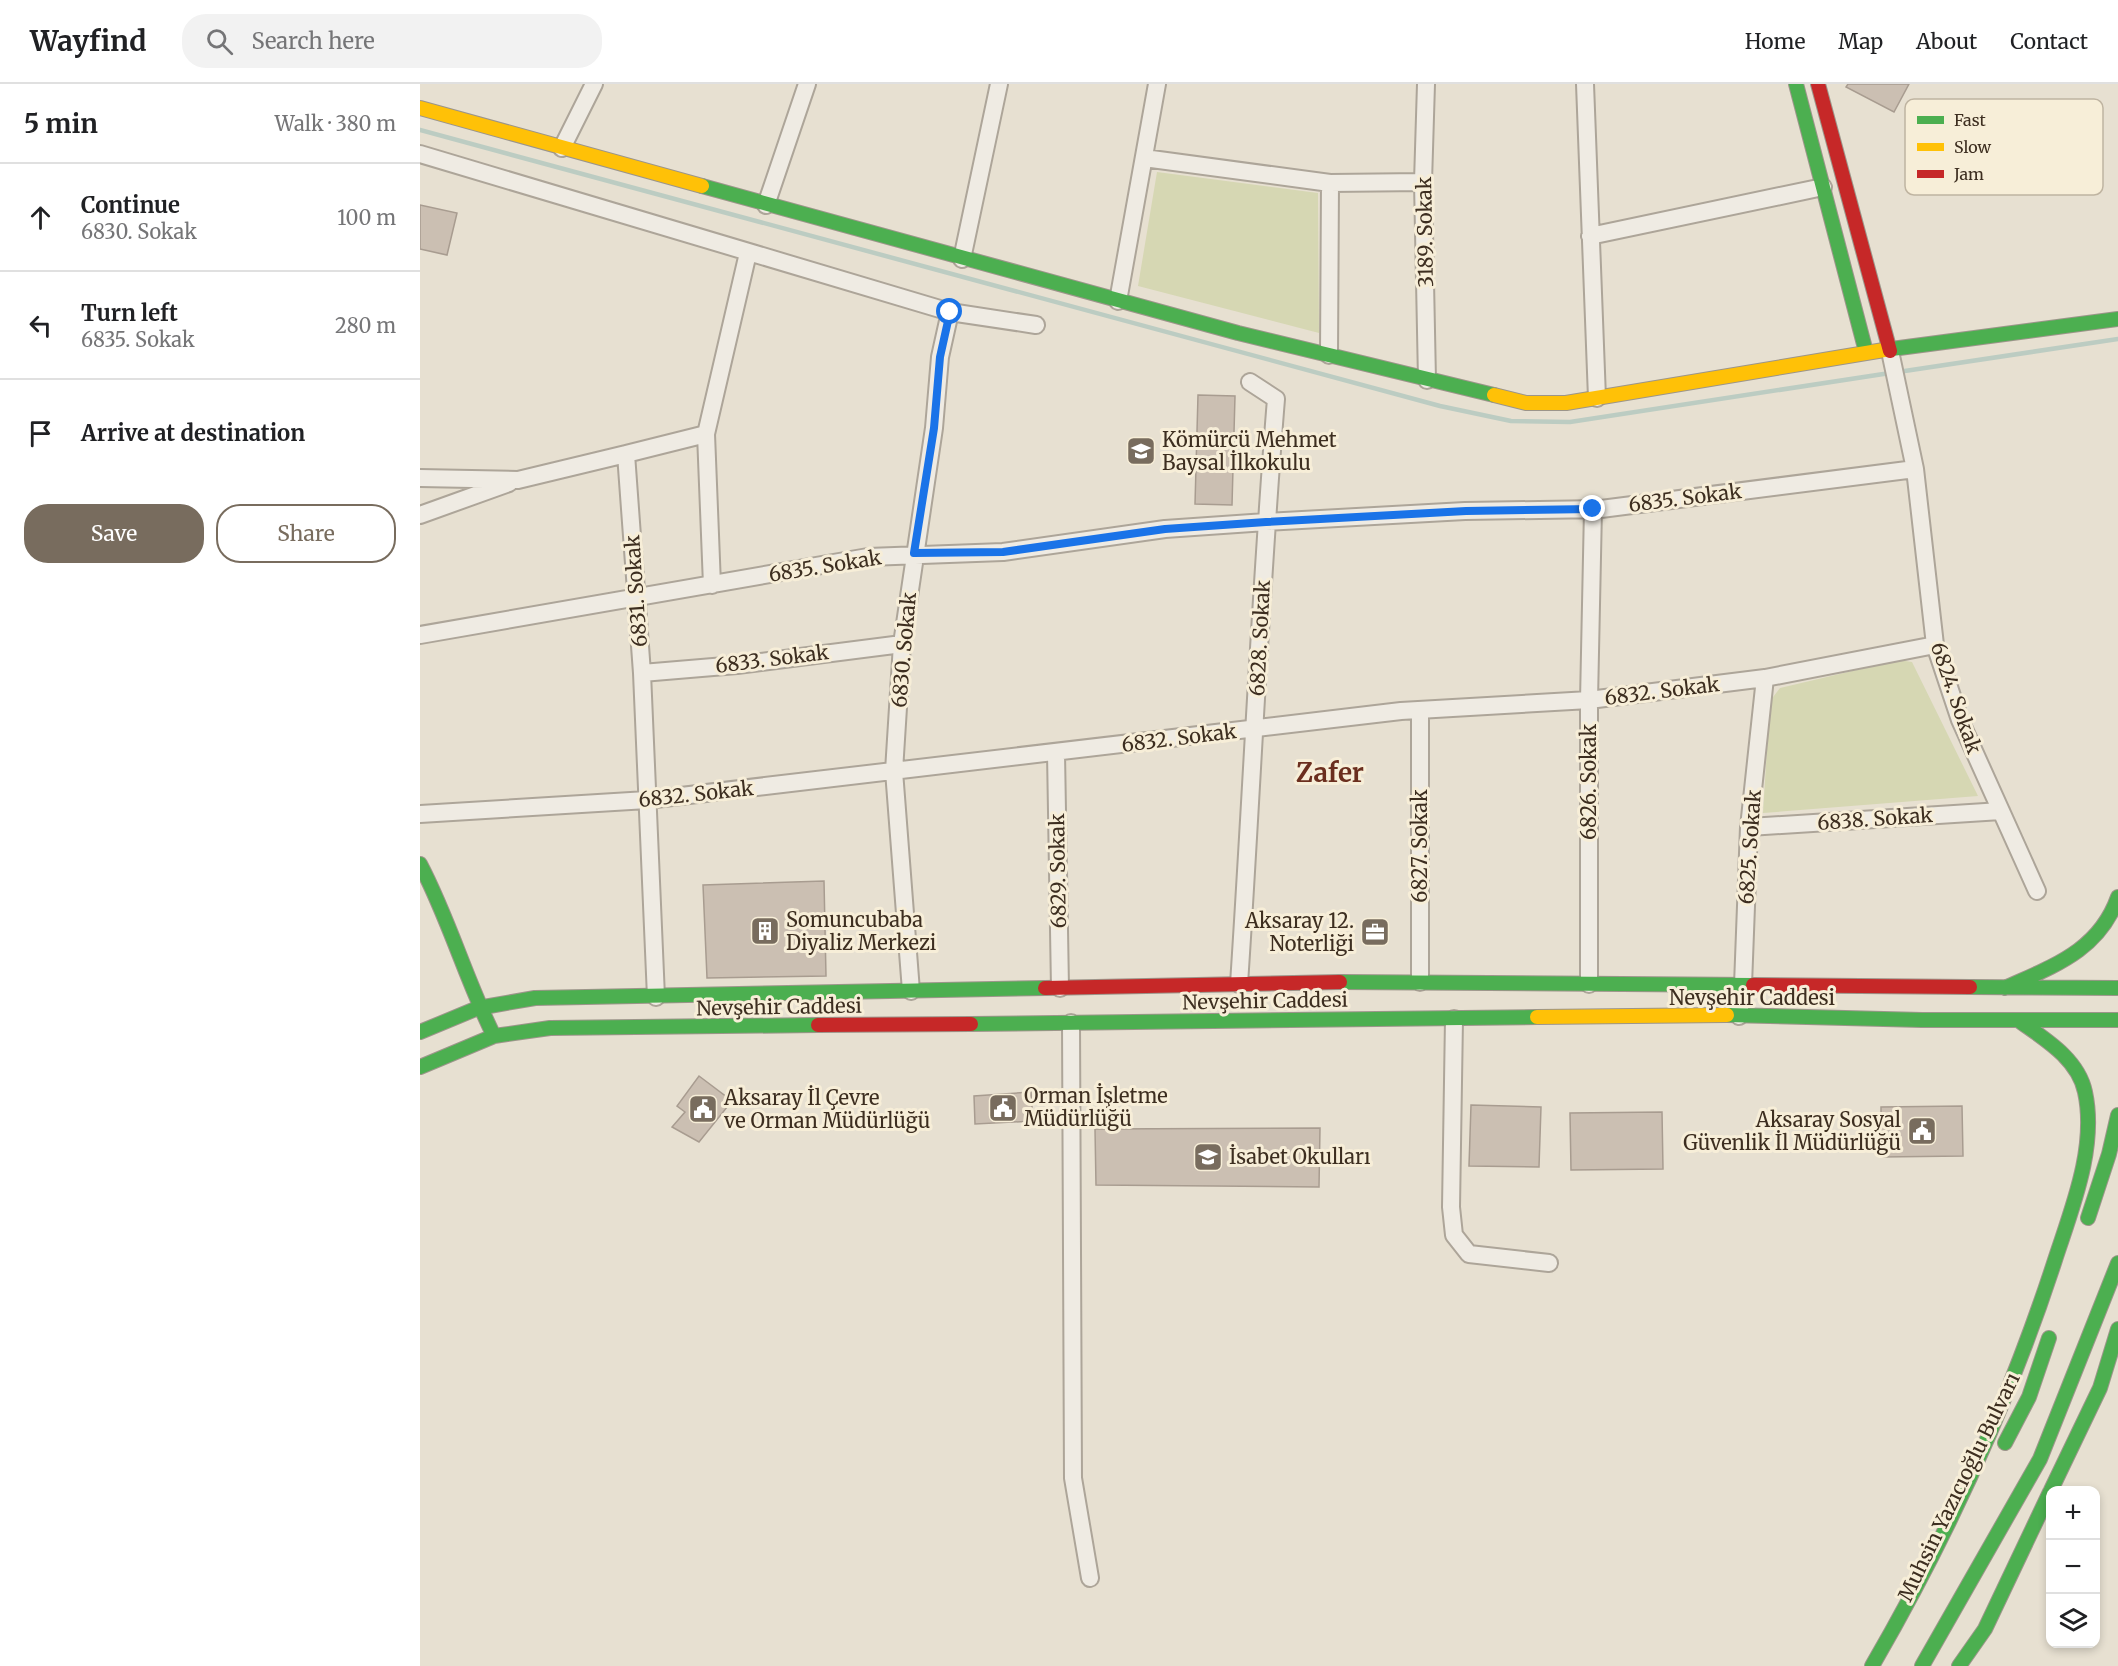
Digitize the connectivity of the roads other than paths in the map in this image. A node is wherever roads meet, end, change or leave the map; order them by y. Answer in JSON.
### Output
{"nodes":[{"id":1,"x":594,"y":84,"type":"edge"},
{"id":2,"x":807,"y":84,"type":"edge"},
{"id":3,"x":999,"y":84,"type":"edge"},
{"id":4,"x":1157,"y":84,"type":"edge"},
{"id":5,"x":1426,"y":84,"type":"edge"},
{"id":6,"x":1585,"y":84,"type":"edge"},
{"id":7,"x":1796,"y":84,"type":"edge"},
{"id":8,"x":1818,"y":84,"type":"edge"},
{"id":9,"x":420,"y":108,"type":"edge"},
{"id":10,"x":562,"y":148,"type":"junction"},
{"id":11,"x":420,"y":154,"type":"edge"},
{"id":12,"x":1144,"y":158,"type":"junction"},
{"id":13,"x":1424,"y":182,"type":"junction"},
{"id":14,"x":1330,"y":183,"type":"junction"},
{"id":15,"x":1823,"y":187,"type":"junction"},
{"id":16,"x":766,"y":205,"type":"junction"},
{"id":17,"x":1590,"y":236,"type":"junction"},
{"id":18,"x":748,"y":253,"type":"junction"},
{"id":19,"x":962,"y":259,"type":"junction"},
{"id":20,"x":1118,"y":301,"type":"junction"},
{"id":21,"x":950,"y":312,"type":"junction"},
{"id":22,"x":2118,"y":319,"type":"edge"},
{"id":23,"x":1036,"y":325,"type":"dead end"},
{"id":24,"x":1866,"y":352,"type":"junction"},
{"id":25,"x":1329,"y":356,"type":"junction"},
{"id":26,"x":1891,"y":357,"type":"junction"},
{"id":27,"x":1427,"y":380,"type":"junction"},
{"id":28,"x":1250,"y":382,"type":"dead end"},
{"id":29,"x":1597,"y":398,"type":"junction"},
{"id":30,"x":706,"y":434,"type":"junction"},
{"id":31,"x":626,"y":454,"type":"junction"},
{"id":32,"x":1915,"y":469,"type":"junction"},
{"id":33,"x":420,"y":478,"type":"edge"},
{"id":34,"x":518,"y":480,"type":"junction"},
{"id":35,"x":1593,"y":509,"type":"junction"},
{"id":36,"x":420,"y":515,"type":"edge"},
{"id":37,"x":1266,"y":522,"type":"junction"},
{"id":38,"x":914,"y":553,"type":"junction"},
{"id":39,"x":712,"y":585,"type":"junction"},
{"id":40,"x":638,"y":597,"type":"junction"},
{"id":41,"x":420,"y":635,"type":"edge"},
{"id":42,"x":902,"y":644,"type":"junction"},
{"id":43,"x":1935,"y":645,"type":"junction"},
{"id":44,"x":642,"y":673,"type":"junction"},
{"id":45,"x":1765,"y":678,"type":"junction"},
{"id":46,"x":1588,"y":700,"type":"junction"},
{"id":47,"x":1420,"y":710,"type":"junction"},
{"id":48,"x":1256,"y":729,"type":"junction"},
{"id":49,"x":1056,"y":753,"type":"junction"},
{"id":50,"x":894,"y":771,"type":"junction"},
{"id":51,"x":647,"y":800,"type":"junction"},
{"id":52,"x":2001,"y":811,"type":"junction"},
{"id":53,"x":420,"y":814,"type":"edge"},
{"id":54,"x":1749,"y":827,"type":"junction"},
{"id":55,"x":420,"y":864,"type":"edge"},
{"id":56,"x":2037,"y":891,"type":"dead end"},
{"id":57,"x":2118,"y":897,"type":"edge"},
{"id":58,"x":1420,"y":982,"type":"junction"},
{"id":59,"x":1239,"y":984,"type":"junction"},
{"id":60,"x":1589,"y":984,"type":"junction"},
{"id":61,"x":1743,"y":986,"type":"junction"},
{"id":62,"x":1060,"y":988,"type":"junction"},
{"id":63,"x":2005,"y":988,"type":"junction"},
{"id":64,"x":2118,"y":988,"type":"edge"},
{"id":65,"x":911,"y":991,"type":"junction"},
{"id":66,"x":656,"y":997,"type":"junction"},
{"id":67,"x":478,"y":1008,"type":"junction"},
{"id":68,"x":1739,"y":1016,"type":"junction"},
{"id":69,"x":1455,"y":1019,"type":"junction"},
{"id":70,"x":2018,"y":1020,"type":"junction"},
{"id":71,"x":2118,"y":1020,"type":"edge"},
{"id":72,"x":1071,"y":1023,"type":"junction"},
{"id":73,"x":420,"y":1032,"type":"edge"},
{"id":74,"x":494,"y":1036,"type":"junction"},
{"id":75,"x":420,"y":1067,"type":"edge"},
{"id":76,"x":2118,"y":1115,"type":"edge"},
{"id":77,"x":2084,"y":1231,"type":"dead end"},
{"id":78,"x":1550,"y":1263,"type":"dead end"},
{"id":79,"x":2118,"y":1263,"type":"edge"},
{"id":80,"x":2055,"y":1319,"type":"dead end"},
{"id":81,"x":2118,"y":1329,"type":"edge"},
{"id":82,"x":1997,"y":1459,"type":"dead end"},
{"id":83,"x":2053,"y":1486,"type":"edge"},
{"id":84,"x":2046,"y":1501,"type":"edge"},
{"id":85,"x":1966,"y":1521,"type":"dead end"},
{"id":86,"x":1090,"y":1578,"type":"dead end"},
{"id":87,"x":1918,"y":1613,"type":"dead end"},
{"id":88,"x":1872,"y":1666,"type":"edge"},
{"id":89,"x":1922,"y":1666,"type":"edge"},
{"id":90,"x":1959,"y":1666,"type":"edge"}],
"edges":[{"from":1,"to":10,"type":"street"},
{"from":2,"to":16,"type":"street"},
{"from":3,"to":19,"type":"street"},
{"from":4,"to":12,"type":"street"},
{"from":5,"to":13,"type":"street","name":"3189. Sokak"},
{"from":6,"to":17,"type":"street"},
{"from":7,"to":15,"type":"main road"},
{"from":8,"to":26,"type":"main road"},
{"from":9,"to":10,"type":"main road"},
{"from":10,"to":16,"type":"main road"},
{"from":11,"to":18,"type":"street"},
{"from":12,"to":14,"type":"street"},
{"from":12,"to":20,"type":"street"},
{"from":13,"to":14,"type":"street"},
{"from":13,"to":27,"type":"street","name":"3189. Sokak"},
{"from":14,"to":25,"type":"street"},
{"from":15,"to":17,"type":"street"},
{"from":15,"to":24,"type":"main road"},
{"from":16,"to":19,"type":"main road"},
{"from":17,"to":29,"type":"street"},
{"from":18,"to":21,"type":"street"},
{"from":18,"to":30,"type":"street"},
{"from":19,"to":20,"type":"main road"},
{"from":20,"to":25,"type":"main road"},
{"from":21,"to":23,"type":"street"},
{"from":21,"to":38,"type":"street","name":"6830. Sokak"},
{"from":22,"to":26,"type":"main road"},
{"from":24,"to":26,"type":"main road"},
{"from":24,"to":29,"type":"main road"},
{"from":25,"to":27,"type":"main road"},
{"from":26,"to":32,"type":"street","name":"6824. Sokak"},
{"from":27,"to":29,"type":"main road"},
{"from":28,"to":37,"type":"street","name":"6828. Sokak"},
{"from":30,"to":31,"type":"street"},
{"from":30,"to":39,"type":"street"},
{"from":31,"to":34,"type":"street"},
{"from":31,"to":40,"type":"street","name":"6831. Sokak"},
{"from":32,"to":35,"type":"street","name":"6835. Sokak"},
{"from":32,"to":43,"type":"street","name":"6824. Sokak"},
{"from":33,"to":34,"type":"street"},
{"from":34,"to":36,"type":"street"},
{"from":35,"to":37,"type":"street","name":"6835. Sokak"},
{"from":35,"to":46,"type":"street","name":"6826. Sokak"},
{"from":37,"to":38,"type":"street","name":"6835. Sokak"},
{"from":37,"to":48,"type":"street","name":"6828. Sokak"},
{"from":38,"to":39,"type":"street","name":"6835. Sokak"},
{"from":38,"to":42,"type":"street","name":"6830. Sokak"},
{"from":39,"to":40,"type":"street","name":"6835. Sokak"},
{"from":40,"to":41,"type":"street","name":"6835. Sokak"},
{"from":40,"to":44,"type":"street","name":"6831. Sokak"},
{"from":42,"to":44,"type":"street","name":"6833. Sokak"},
{"from":42,"to":50,"type":"street","name":"6830. Sokak"},
{"from":43,"to":45,"type":"street","name":"6832. Sokak"},
{"from":43,"to":52,"type":"street","name":"6824. Sokak"},
{"from":44,"to":51,"type":"street","name":"6831. Sokak"},
{"from":45,"to":46,"type":"street","name":"6832. Sokak"},
{"from":45,"to":54,"type":"street","name":"6825. Sokak"},
{"from":46,"to":47,"type":"street","name":"6832. Sokak"},
{"from":46,"to":60,"type":"street","name":"6826. Sokak"},
{"from":47,"to":48,"type":"street","name":"6832. Sokak"},
{"from":47,"to":58,"type":"street","name":"6827. Sokak"},
{"from":48,"to":49,"type":"street","name":"6832. Sokak"},
{"from":48,"to":59,"type":"street","name":"6828. Sokak"},
{"from":49,"to":50,"type":"street","name":"6832. Sokak"},
{"from":49,"to":62,"type":"street","name":"6829. Sokak"},
{"from":50,"to":51,"type":"street","name":"6832. Sokak"},
{"from":50,"to":65,"type":"street","name":"6830. Sokak"},
{"from":51,"to":53,"type":"street","name":"6832. Sokak"},
{"from":51,"to":66,"type":"street","name":"6831. Sokak"},
{"from":52,"to":54,"type":"street","name":"6838. Sokak"},
{"from":52,"to":56,"type":"street","name":"6824. Sokak"},
{"from":54,"to":61,"type":"street","name":"6825. Sokak"},
{"from":55,"to":67,"type":"main road"},
{"from":57,"to":63,"type":"main road"},
{"from":58,"to":59,"type":"main road","name":"Nevşehir Caddesi"},
{"from":58,"to":60,"type":"main road","name":"Nevşehir Caddesi"},
{"from":59,"to":62,"type":"main road","name":"Nevşehir Caddesi"},
{"from":60,"to":61,"type":"main road","name":"Nevşehir Caddesi"},
{"from":61,"to":63,"type":"main road","name":"Nevşehir Caddesi"},
{"from":61,"to":68,"type":"street","name":"6825. Sokak"},
{"from":62,"to":65,"type":"main road","name":"Nevşehir Caddesi"},
{"from":63,"to":64,"type":"main road","name":"Nevşehir Caddesi"},
{"from":65,"to":66,"type":"main road","name":"Nevşehir Caddesi"},
{"from":66,"to":67,"type":"main road","name":"Nevşehir Caddesi"},
{"from":67,"to":73,"type":"main road","name":"Nevşehir Caddesi"},
{"from":67,"to":74,"type":"main road"},
{"from":68,"to":69,"type":"main road","name":"Nevşehir Caddesi"},
{"from":68,"to":70,"type":"main road","name":"Nevşehir Caddesi"},
{"from":69,"to":72,"type":"main road","name":"Nevşehir Caddesi"},
{"from":69,"to":78,"type":"street"},
{"from":70,"to":71,"type":"main road","name":"Nevşehir Caddesi"},
{"from":70,"to":88,"type":"main road"},
{"from":72,"to":74,"type":"main road","name":"Nevşehir Caddesi"},
{"from":72,"to":86,"type":"street"},
{"from":74,"to":75,"type":"main road","name":"Nevşehir Caddesi"},
{"from":76,"to":77,"type":"main road"},
{"from":79,"to":89,"type":"main road"},
{"from":80,"to":82,"type":"main road","name":"Muhsin Yazıcıoğlu Bulvarı"},
{"from":81,"to":83,"type":"main road"},
{"from":84,"to":90,"type":"main road"},
{"from":85,"to":87,"type":"main road","name":"Muhsin Yazıcıoğlu Bulvarı"}]}
